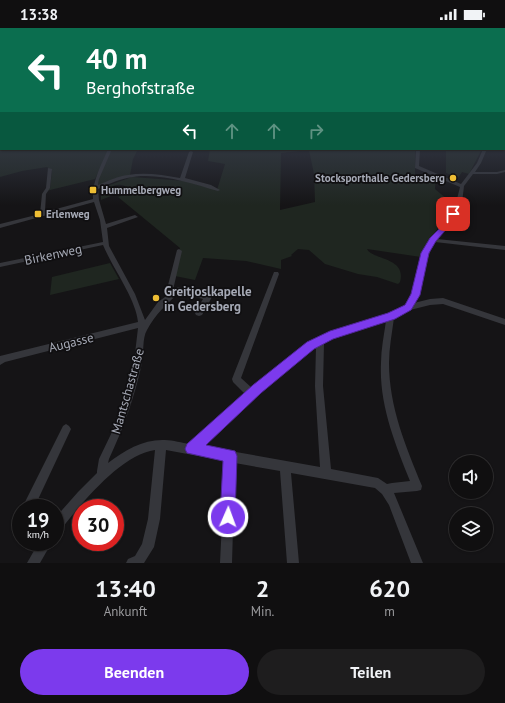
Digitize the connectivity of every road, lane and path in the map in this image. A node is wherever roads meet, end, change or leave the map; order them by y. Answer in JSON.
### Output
{"nodes":[{"id":1,"x":107,"y":155,"type":"edge"},
{"id":2,"x":190,"y":155,"type":"edge"},
{"id":3,"x":418,"y":155,"type":"edge"},
{"id":4,"x":482,"y":155,"type":"edge"},
{"id":5,"x":50,"y":169,"type":"dead end"},
{"id":6,"x":505,"y":171,"type":"edge"},
{"id":7,"x":472,"y":173,"type":"junction"},
{"id":8,"x":182,"y":180,"type":"junction"},
{"id":9,"x":462,"y":186,"type":"junction"},
{"id":10,"x":95,"y":188,"type":"junction"},
{"id":11,"x":218,"y":190,"type":"dead end"},
{"id":12,"x":96,"y":200,"type":"junction"},
{"id":13,"x":42,"y":213,"type":"junction"},
{"id":14,"x":135,"y":217,"type":"dead end"},
{"id":15,"x":0,"y":226,"type":"edge"},
{"id":16,"x":104,"y":227,"type":"junction"},
{"id":17,"x":433,"y":240,"type":"junction"},
{"id":18,"x":105,"y":243,"type":"junction"},
{"id":19,"x":505,"y":248,"type":"edge"},
{"id":20,"x":179,"y":251,"type":"dead end"},
{"id":21,"x":0,"y":265,"type":"edge"},
{"id":22,"x":276,"y":274,"type":"dead end"},
{"id":23,"x":168,"y":297,"type":"junction"},
{"id":24,"x":408,"y":307,"type":"junction"},
{"id":25,"x":199,"y":313,"type":"dead end"},
{"id":26,"x":391,"y":316,"type":"junction"},
{"id":27,"x":505,"y":322,"type":"edge"},
{"id":28,"x":142,"y":327,"type":"junction"},
{"id":29,"x":320,"y":340,"type":"junction"},
{"id":30,"x":0,"y":361,"type":"edge"},
{"id":31,"x":252,"y":394,"type":"junction"},
{"id":32,"x":66,"y":429,"type":"dead end"},
{"id":33,"x":161,"y":445,"type":"junction"},
{"id":34,"x":192,"y":449,"type":"junction"},
{"id":35,"x":230,"y":456,"type":"junction"},
{"id":36,"x":284,"y":466,"type":"junction"},
{"id":37,"x":326,"y":474,"type":"junction"},
{"id":38,"x":104,"y":475,"type":"junction"},
{"id":39,"x":386,"y":490,"type":"junction"},
{"id":40,"x":32,"y":499,"type":"edge"},
{"id":41,"x":64,"y":517,"type":"edge"},
{"id":42,"x":40,"y":551,"type":"edge"},
{"id":43,"x":33,"y":563,"type":"edge"},
{"id":44,"x":132,"y":563,"type":"edge"},
{"id":45,"x":226,"y":563,"type":"edge"},
{"id":46,"x":293,"y":563,"type":"edge"},
{"id":47,"x":417,"y":563,"type":"edge"}],
"edges":[{"from":1,"to":10,"type":"street","name":"Mantschastraße"},
{"from":2,"to":8,"type":"street"},
{"from":3,"to":9,"type":"street"},
{"from":4,"to":7,"type":"street"},
{"from":5,"to":13,"type":"street"},
{"from":6,"to":7,"type":"street"},
{"from":7,"to":9,"type":"street"},
{"from":8,"to":10,"type":"street"},
{"from":8,"to":11,"type":"street"},
{"from":9,"to":17,"type":"street"},
{"from":10,"to":12,"type":"street","name":"Mantschastraße"},
{"from":12,"to":13,"type":"street"},
{"from":12,"to":16,"type":"street","name":"Mantschastraße"},
{"from":13,"to":15,"type":"street"},
{"from":14,"to":16,"type":"street"},
{"from":16,"to":18,"type":"street","name":"Mantschastraße"},
{"from":17,"to":19,"type":"street"},
{"from":17,"to":24,"type":"street"},
{"from":18,"to":21,"type":"street","name":"Birkenweg"},
{"from":18,"to":28,"type":"street","name":"Mantschastraße"},
{"from":20,"to":23,"type":"street"},
{"from":22,"to":31,"type":"street"},
{"from":23,"to":25,"type":"street"},
{"from":23,"to":28,"type":"street"},
{"from":24,"to":26,"type":"street"},
{"from":24,"to":27,"type":"street"},
{"from":26,"to":29,"type":"street"},
{"from":26,"to":39,"type":"street"},
{"from":28,"to":30,"type":"street","name":"Augasse"},
{"from":28,"to":38,"type":"street","name":"Mantschastraße"},
{"from":29,"to":31,"type":"street"},
{"from":29,"to":37,"type":"street"},
{"from":31,"to":34,"type":"street"},
{"from":32,"to":40,"type":"street"},
{"from":33,"to":34,"type":"street"},
{"from":33,"to":38,"type":"street"},
{"from":33,"to":44,"type":"street"},
{"from":34,"to":35,"type":"street"},
{"from":35,"to":36,"type":"street"},
{"from":35,"to":45,"type":"street"},
{"from":36,"to":37,"type":"street"},
{"from":36,"to":46,"type":"street"},
{"from":37,"to":39,"type":"street"},
{"from":38,"to":41,"type":"street"},
{"from":39,"to":47,"type":"street"},
{"from":42,"to":43,"type":"street"}]}
